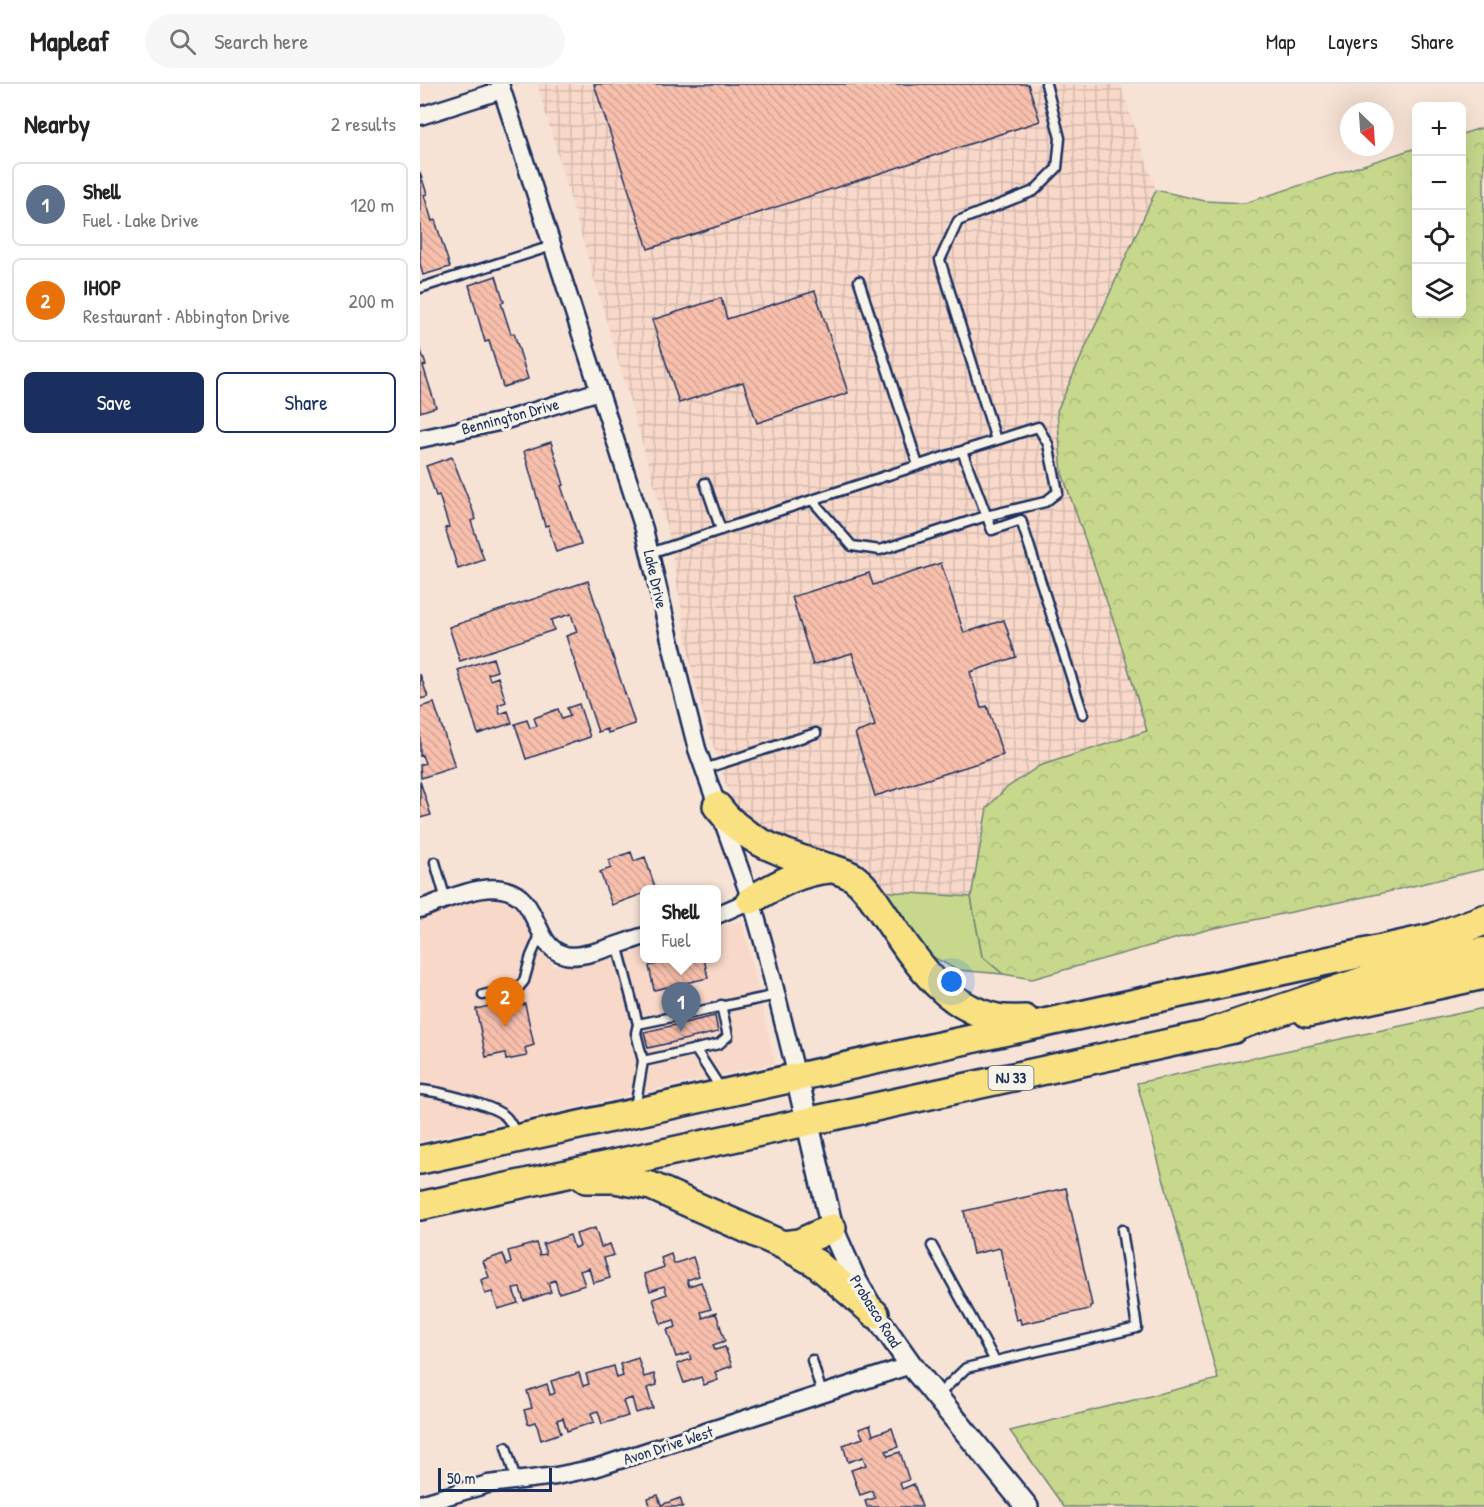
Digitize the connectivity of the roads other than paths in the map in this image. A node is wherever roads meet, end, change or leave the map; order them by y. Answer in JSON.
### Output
{"nodes":[{"id":1,"x":1046,"y":84,"type":"edge"},
{"id":2,"x":501,"y":87,"type":"edge"},
{"id":3,"x":420,"y":116,"type":"edge"},
{"id":4,"x":552,"y":246,"type":"junction"},
{"id":5,"x":859,"y":281,"type":"dead end"},
{"id":6,"x":420,"y":288,"type":"edge"},
{"id":7,"x":599,"y":391,"type":"junction"},
{"id":8,"x":420,"y":439,"type":"edge"},
{"id":9,"x":996,"y":440,"type":"junction"},
{"id":10,"x":962,"y":451,"type":"junction"},
{"id":11,"x":918,"y":465,"type":"junction"},
{"id":12,"x":705,"y":483,"type":"dead end"},
{"id":13,"x":812,"y":500,"type":"junction"},
{"id":14,"x":986,"y":516,"type":"junction"},
{"id":15,"x":721,"y":530,"type":"junction"},
{"id":16,"x":650,"y":553,"type":"junction"},
{"id":17,"x":1083,"y":714,"type":"dead end"},
{"id":18,"x":816,"y":733,"type":"dead end"},
{"id":19,"x":704,"y":769,"type":"junction"},
{"id":20,"x":717,"y":806,"type":"junction"},
{"id":21,"x":435,"y":862,"type":"dead end"},
{"id":22,"x":834,"y":869,"type":"junction"},
{"id":23,"x":446,"y":900,"type":"junction"},
{"id":24,"x":751,"y":900,"type":"junction"},
{"id":25,"x":420,"y":909,"type":"edge"},
{"id":26,"x":721,"y":913,"type":"edge"},
{"id":27,"x":1484,"y":921,"type":"edge"},
{"id":28,"x":1484,"y":927,"type":"edge"},
{"id":29,"x":541,"y":933,"type":"junction"},
{"id":30,"x":640,"y":937,"type":"edge"},
{"id":31,"x":1438,"y":937,"type":"junction"},
{"id":32,"x":617,"y":944,"type":"junction"},
{"id":33,"x":1484,"y":953,"type":"edge"},
{"id":34,"x":1484,"y":975,"type":"edge"},
{"id":35,"x":777,"y":994,"type":"junction"},
{"id":36,"x":483,"y":995,"type":"dead end"},
{"id":37,"x":721,"y":1005,"type":"junction"},
{"id":38,"x":1059,"y":1019,"type":"junction"},
{"id":39,"x":638,"y":1023,"type":"junction"},
{"id":40,"x":1213,"y":1033,"type":"junction"},
{"id":41,"x":696,"y":1050,"type":"junction"},
{"id":42,"x":643,"y":1060,"type":"junction"},
{"id":43,"x":797,"y":1077,"type":"junction"},
{"id":44,"x":420,"y":1090,"type":"edge"},
{"id":45,"x":724,"y":1094,"type":"junction"},
{"id":46,"x":634,"y":1114,"type":"junction"},
{"id":47,"x":808,"y":1122,"type":"junction"},
{"id":48,"x":520,"y":1139,"type":"junction"},
{"id":49,"x":420,"y":1160,"type":"edge"},
{"id":50,"x":487,"y":1190,"type":"junction"},
{"id":51,"x":420,"y":1206,"type":"edge"},
{"id":52,"x":832,"y":1228,"type":"junction"},
{"id":53,"x":1122,"y":1230,"type":"dead end"},
{"id":54,"x":783,"y":1245,"type":"junction"},
{"id":55,"x":932,"y":1246,"type":"dead end"},
{"id":56,"x":875,"y":1314,"type":"junction"},
{"id":57,"x":812,"y":1360,"type":"dead end"},
{"id":58,"x":994,"y":1362,"type":"junction"},
{"id":59,"x":911,"y":1365,"type":"junction"},
{"id":60,"x":822,"y":1394,"type":"junction"},
{"id":61,"x":936,"y":1396,"type":"junction"},
{"id":62,"x":506,"y":1447,"type":"dead end"},
{"id":63,"x":516,"y":1481,"type":"junction"},
{"id":64,"x":420,"y":1504,"type":"edge"},
{"id":65,"x":1027,"y":1507,"type":"edge"}],
"edges":[{"from":1,"to":9,"type":"lane"},
{"from":2,"to":3,"type":"street"},
{"from":2,"to":4,"type":"street","name":"Lake Drive"},
{"from":4,"to":6,"type":"lane"},
{"from":4,"to":7,"type":"street","name":"Lake Drive"},
{"from":5,"to":11,"type":"lane"},
{"from":7,"to":8,"type":"street","name":"Bennington Drive"},
{"from":7,"to":16,"type":"street","name":"Lake Drive"},
{"from":9,"to":10,"type":"lane"},
{"from":9,"to":14,"type":"lane"},
{"from":10,"to":11,"type":"lane"},
{"from":10,"to":14,"type":"lane"},
{"from":11,"to":13,"type":"lane"},
{"from":12,"to":15,"type":"lane"},
{"from":13,"to":14,"type":"lane"},
{"from":13,"to":15,"type":"lane"},
{"from":14,"to":17,"type":"lane"},
{"from":15,"to":16,"type":"lane"},
{"from":16,"to":19,"type":"street","name":"Lake Drive"},
{"from":18,"to":19,"type":"lane"},
{"from":19,"to":20,"type":"street","name":"Lake Drive"},
{"from":20,"to":22,"type":"highway"},
{"from":20,"to":24,"type":"street","name":"Lake Drive"},
{"from":21,"to":23,"type":"lane"},
{"from":22,"to":24,"type":"highway"},
{"from":22,"to":38,"type":"highway"},
{"from":23,"to":25,"type":"street"},
{"from":23,"to":29,"type":"street"},
{"from":24,"to":26,"type":"street"},
{"from":24,"to":35,"type":"street","name":"Lake Drive"},
{"from":27,"to":31,"type":"highway"},
{"from":28,"to":31,"type":"highway"},
{"from":29,"to":32,"type":"street"},
{"from":29,"to":36,"type":"lane"},
{"from":30,"to":32,"type":"street"},
{"from":31,"to":38,"type":"highway"},
{"from":32,"to":39,"type":"lane"},
{"from":33,"to":40,"type":"highway"},
{"from":34,"to":40,"type":"highway","number":"NJ 33"},
{"from":35,"to":37,"type":"lane"},
{"from":35,"to":43,"type":"street","name":"Lake Drive"},
{"from":37,"to":39,"type":"lane"},
{"from":37,"to":41,"type":"lane"},
{"from":38,"to":43,"type":"highway"},
{"from":39,"to":42,"type":"lane"},
{"from":40,"to":47,"type":"highway","number":"NJ 33"},
{"from":41,"to":42,"type":"lane"},
{"from":41,"to":45,"type":"lane"},
{"from":42,"to":46,"type":"lane"},
{"from":43,"to":45,"type":"highway"},
{"from":43,"to":47,"type":"street","name":"Probasco Road"},
{"from":44,"to":48,"type":"lane"},
{"from":45,"to":46,"type":"highway"},
{"from":46,"to":48,"type":"highway"},
{"from":47,"to":50,"type":"highway","number":"NJ 33"},
{"from":47,"to":52,"type":"street","name":"Probasco Road"},
{"from":48,"to":49,"type":"highway"},
{"from":50,"to":51,"type":"highway","number":"NJ 33"},
{"from":50,"to":54,"type":"highway"},
{"from":52,"to":54,"type":"highway"},
{"from":52,"to":56,"type":"street","name":"Probasco Road"},
{"from":53,"to":58,"type":"lane"},
{"from":54,"to":56,"type":"highway"},
{"from":55,"to":58,"type":"lane"},
{"from":56,"to":59,"type":"street","name":"Probasco Road"},
{"from":57,"to":60,"type":"lane"},
{"from":58,"to":61,"type":"lane"},
{"from":59,"to":60,"type":"street","name":"Avon Drive West"},
{"from":59,"to":61,"type":"street","name":"Probasco Road"},
{"from":60,"to":63,"type":"street","name":"Avon Drive West"},
{"from":61,"to":65,"type":"street","name":"Probasco Road"},
{"from":62,"to":63,"type":"lane"},
{"from":63,"to":64,"type":"street","name":"Avon Drive West"}]}
